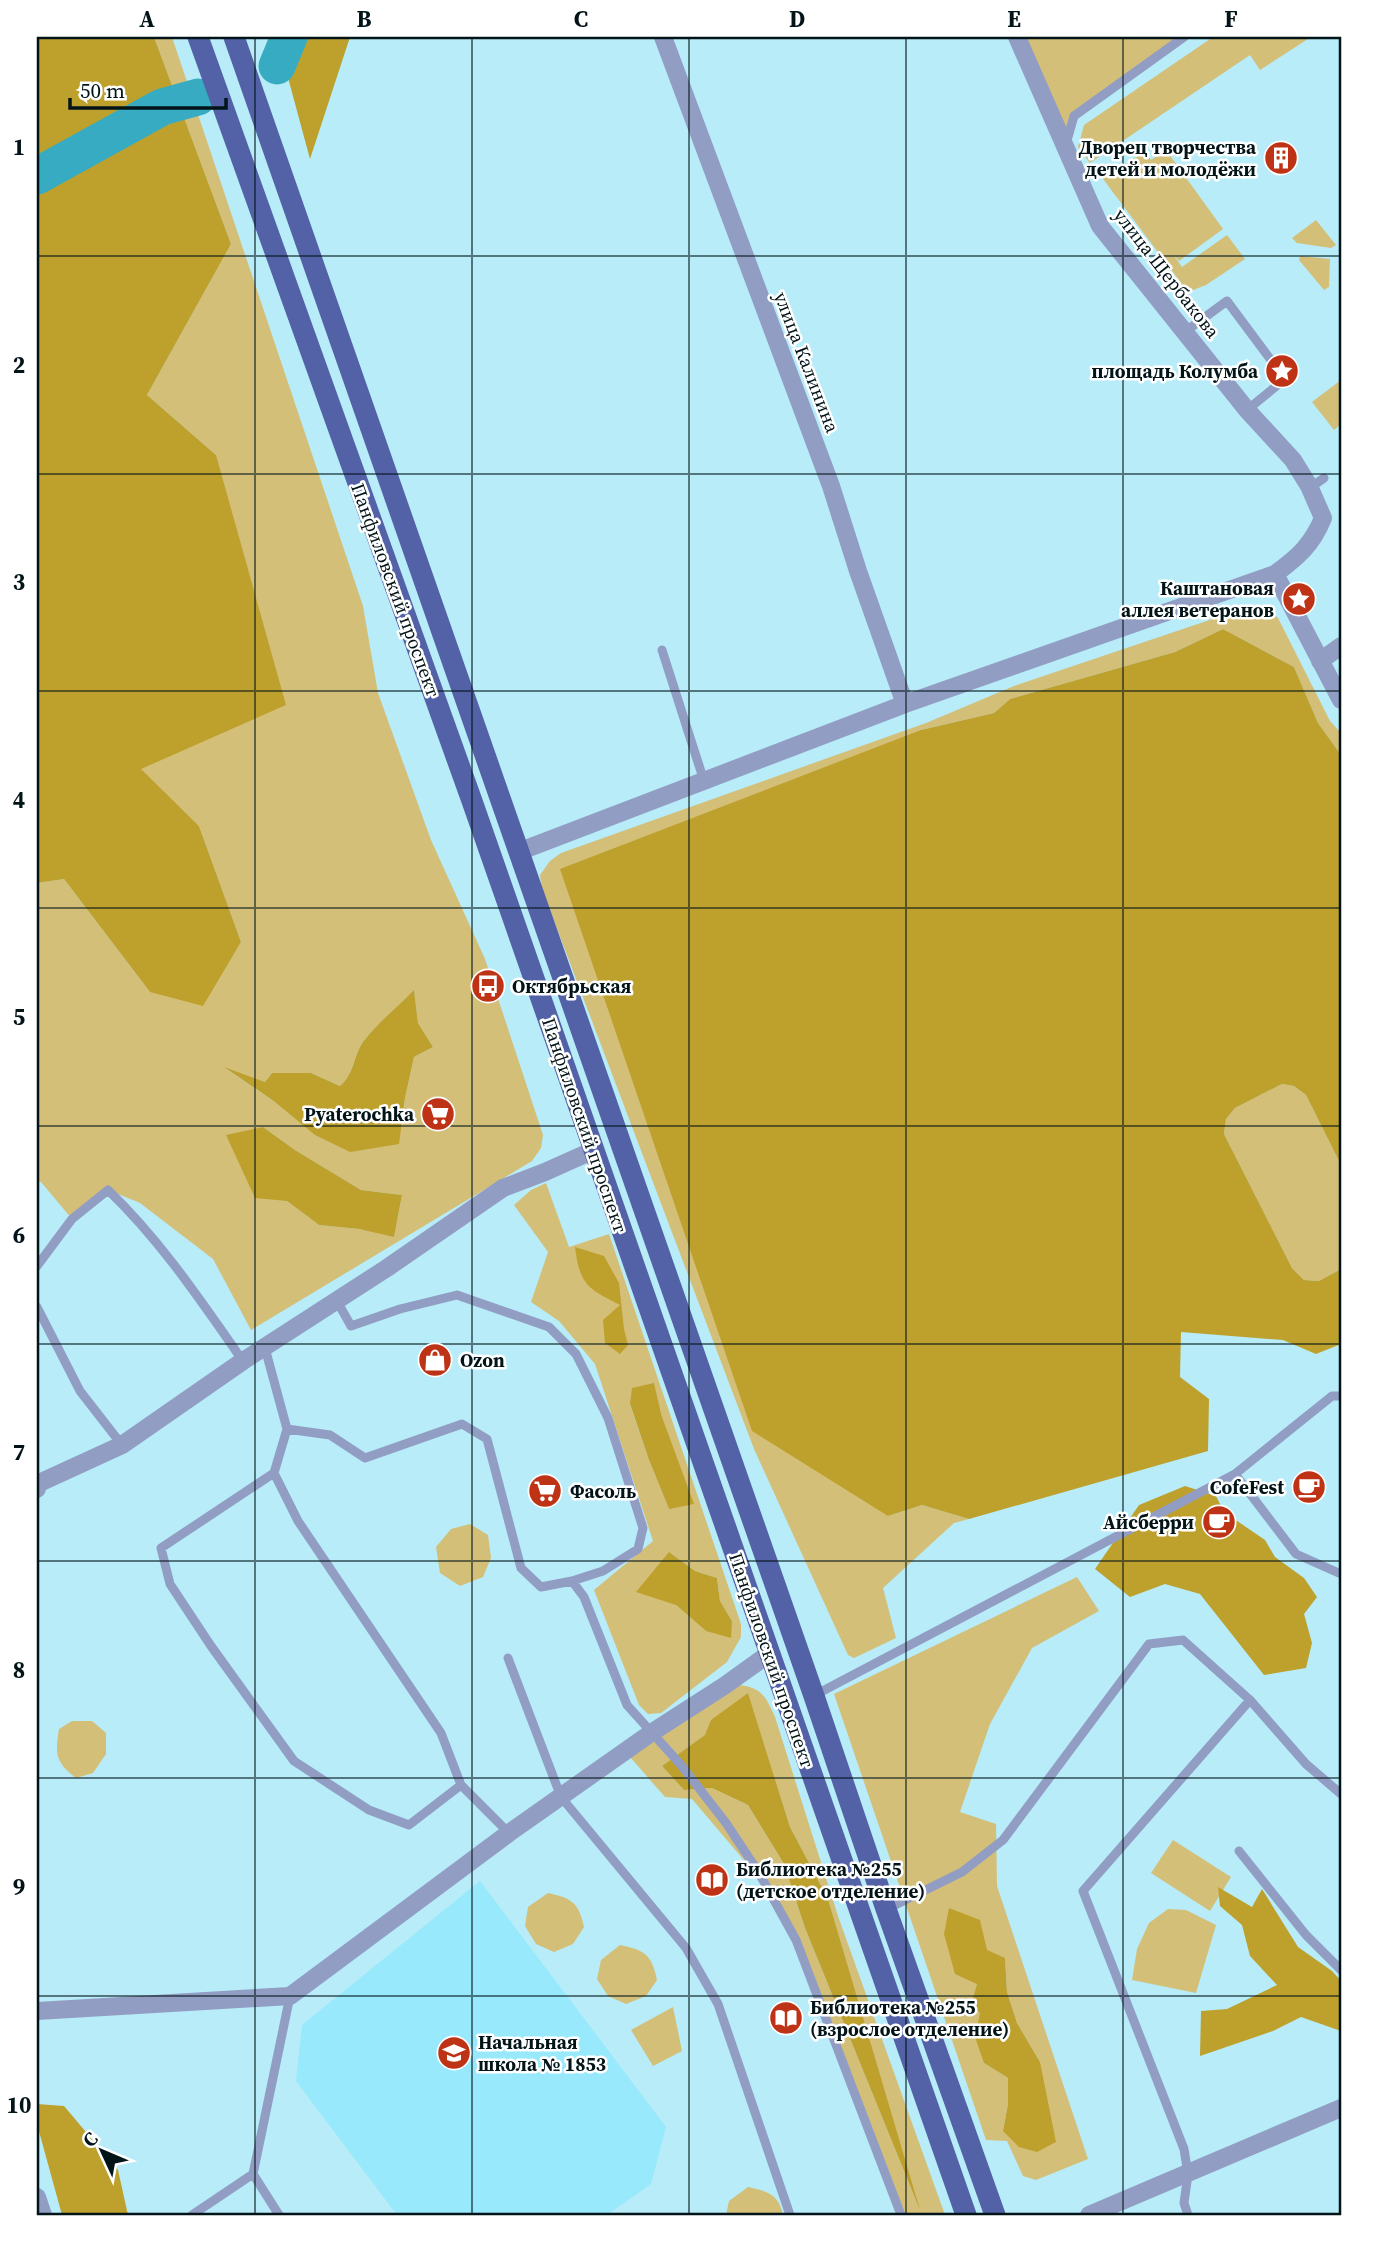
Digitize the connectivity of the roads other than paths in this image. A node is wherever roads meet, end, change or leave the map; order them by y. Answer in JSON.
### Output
{"nodes":[{"id":1,"x":198,"y":37,"type":"edge"},
{"id":2,"x":234,"y":37,"type":"edge"},
{"id":3,"x":663,"y":37,"type":"edge"},
{"id":4,"x":1017,"y":37,"type":"edge"},
{"id":5,"x":1184,"y":37,"type":"edge"},
{"id":6,"x":1066,"y":146,"type":"junction"},
{"id":7,"x":1186,"y":331,"type":"junction"},
{"id":8,"x":1247,"y":410,"type":"junction"},
{"id":9,"x":1275,"y":574,"type":"junction"},
{"id":10,"x":1341,"y":646,"type":"edge"},
{"id":11,"x":662,"y":650,"type":"dead end"},
{"id":12,"x":1320,"y":662,"type":"junction"},
{"id":13,"x":1341,"y":700,"type":"edge"},
{"id":14,"x":905,"y":705,"type":"junction"},
{"id":15,"x":704,"y":781,"type":"junction"},
{"id":16,"x":518,"y":852,"type":"junction"},
{"id":17,"x":594,"y":1150,"type":"junction"},
{"id":18,"x":37,"y":1266,"type":"edge"},
{"id":19,"x":337,"y":1301,"type":"junction"},
{"id":20,"x":37,"y":1307,"type":"edge"},
{"id":21,"x":265,"y":1348,"type":"junction"},
{"id":22,"x":243,"y":1361,"type":"junction"},
{"id":23,"x":1341,"y":1396,"type":"edge"},
{"id":24,"x":287,"y":1429,"type":"junction"},
{"id":25,"x":122,"y":1445,"type":"junction"},
{"id":26,"x":274,"y":1473,"type":"junction"},
{"id":27,"x":1235,"y":1474,"type":"junction"},
{"id":28,"x":37,"y":1485,"type":"edge"},
{"id":29,"x":1341,"y":1574,"type":"edge"},
{"id":30,"x":572,"y":1581,"type":"junction"},
{"id":31,"x":770,"y":1653,"type":"junction"},
{"id":32,"x":508,"y":1658,"type":"dead end"},
{"id":33,"x":814,"y":1696,"type":"junction"},
{"id":34,"x":1250,"y":1700,"type":"junction"},
{"id":35,"x":651,"y":1733,"type":"junction"},
{"id":36,"x":461,"y":1785,"type":"junction"},
{"id":37,"x":1341,"y":1794,"type":"edge"},
{"id":38,"x":561,"y":1797,"type":"junction"},
{"id":39,"x":509,"y":1833,"type":"junction"},
{"id":40,"x":1239,"y":1851,"type":"dead end"},
{"id":41,"x":886,"y":1909,"type":"junction"},
{"id":42,"x":1341,"y":1970,"type":"edge"},
{"id":43,"x":290,"y":1996,"type":"junction"},
{"id":44,"x":37,"y":2011,"type":"edge"},
{"id":45,"x":1341,"y":2108,"type":"edge"},
{"id":46,"x":253,"y":2174,"type":"junction"},
{"id":47,"x":1188,"y":2174,"type":"junction"},
{"id":48,"x":37,"y":2197,"type":"edge"},
{"id":49,"x":1095,"y":2214,"type":"edge"},
{"id":50,"x":43,"y":2215,"type":"edge"},
{"id":51,"x":192,"y":2215,"type":"edge"},
{"id":52,"x":279,"y":2215,"type":"edge"},
{"id":53,"x":790,"y":2215,"type":"edge"},
{"id":54,"x":901,"y":2215,"type":"edge"},
{"id":55,"x":966,"y":2215,"type":"edge"},
{"id":56,"x":995,"y":2215,"type":"edge"},
{"id":57,"x":1188,"y":2215,"type":"edge"}],
"edges":[{"from":1,"to":17,"type":"main road","name":"Панфиловский проспект"},
{"from":2,"to":16,"type":"main road","name":"Панфиловский проспект"},
{"from":3,"to":14,"type":"street","name":"улица Калинина"},
{"from":4,"to":6,"type":"street","name":"улица Щербакова"},
{"from":5,"to":6,"type":"lane"},
{"from":6,"to":7,"type":"street","name":"улица Щербакова"},
{"from":7,"to":8,"type":"street","name":"улица Щербакова"},
{"from":7,"to":8,"type":"lane"},
{"from":8,"to":9,"type":"street","name":"улица Щербакова"},
{"from":9,"to":12,"type":"street"},
{"from":9,"to":14,"type":"street","name":"улица Щербакова"},
{"from":10,"to":12,"type":"street"},
{"from":11,"to":15,"type":"lane"},
{"from":12,"to":13,"type":"street"},
{"from":14,"to":15,"type":"street","name":"улица Щербакова"},
{"from":15,"to":16,"type":"street","name":"улица Щербакова"},
{"from":16,"to":33,"type":"main road","name":"Панфиловский проспект"},
{"from":17,"to":19,"type":"street"},
{"from":17,"to":31,"type":"main road","name":"Панфиловский проспект"},
{"from":18,"to":22,"type":"lane"},
{"from":19,"to":21,"type":"street"},
{"from":19,"to":30,"type":"lane"},
{"from":20,"to":25,"type":"lane"},
{"from":21,"to":22,"type":"street"},
{"from":21,"to":24,"type":"lane"},
{"from":22,"to":25,"type":"street"},
{"from":23,"to":27,"type":"lane"},
{"from":24,"to":26,"type":"lane"},
{"from":24,"to":30,"type":"lane"},
{"from":25,"to":28,"type":"street"},
{"from":26,"to":36,"type":"lane"},
{"from":26,"to":36,"type":"lane"},
{"from":27,"to":29,"type":"lane"},
{"from":27,"to":33,"type":"lane"},
{"from":30,"to":35,"type":"lane"},
{"from":31,"to":35,"type":"street"},
{"from":31,"to":55,"type":"main road","name":"Панфиловский проспект"},
{"from":32,"to":38,"type":"lane"},
{"from":33,"to":41,"type":"main road","name":"Панфиловский проспект"},
{"from":34,"to":37,"type":"lane"},
{"from":34,"to":41,"type":"lane"},
{"from":34,"to":47,"type":"lane"},
{"from":35,"to":38,"type":"street"},
{"from":35,"to":54,"type":"lane"},
{"from":36,"to":39,"type":"lane"},
{"from":38,"to":39,"type":"street"},
{"from":38,"to":53,"type":"lane"},
{"from":39,"to":43,"type":"street"},
{"from":40,"to":42,"type":"lane"},
{"from":41,"to":56,"type":"main road","name":"Панфиловский проспект"},
{"from":43,"to":44,"type":"street"},
{"from":43,"to":46,"type":"lane"},
{"from":45,"to":47,"type":"street"},
{"from":46,"to":51,"type":"lane"},
{"from":46,"to":52,"type":"lane"},
{"from":47,"to":49,"type":"street"},
{"from":47,"to":57,"type":"lane"},
{"from":48,"to":50,"type":"street"}]}
